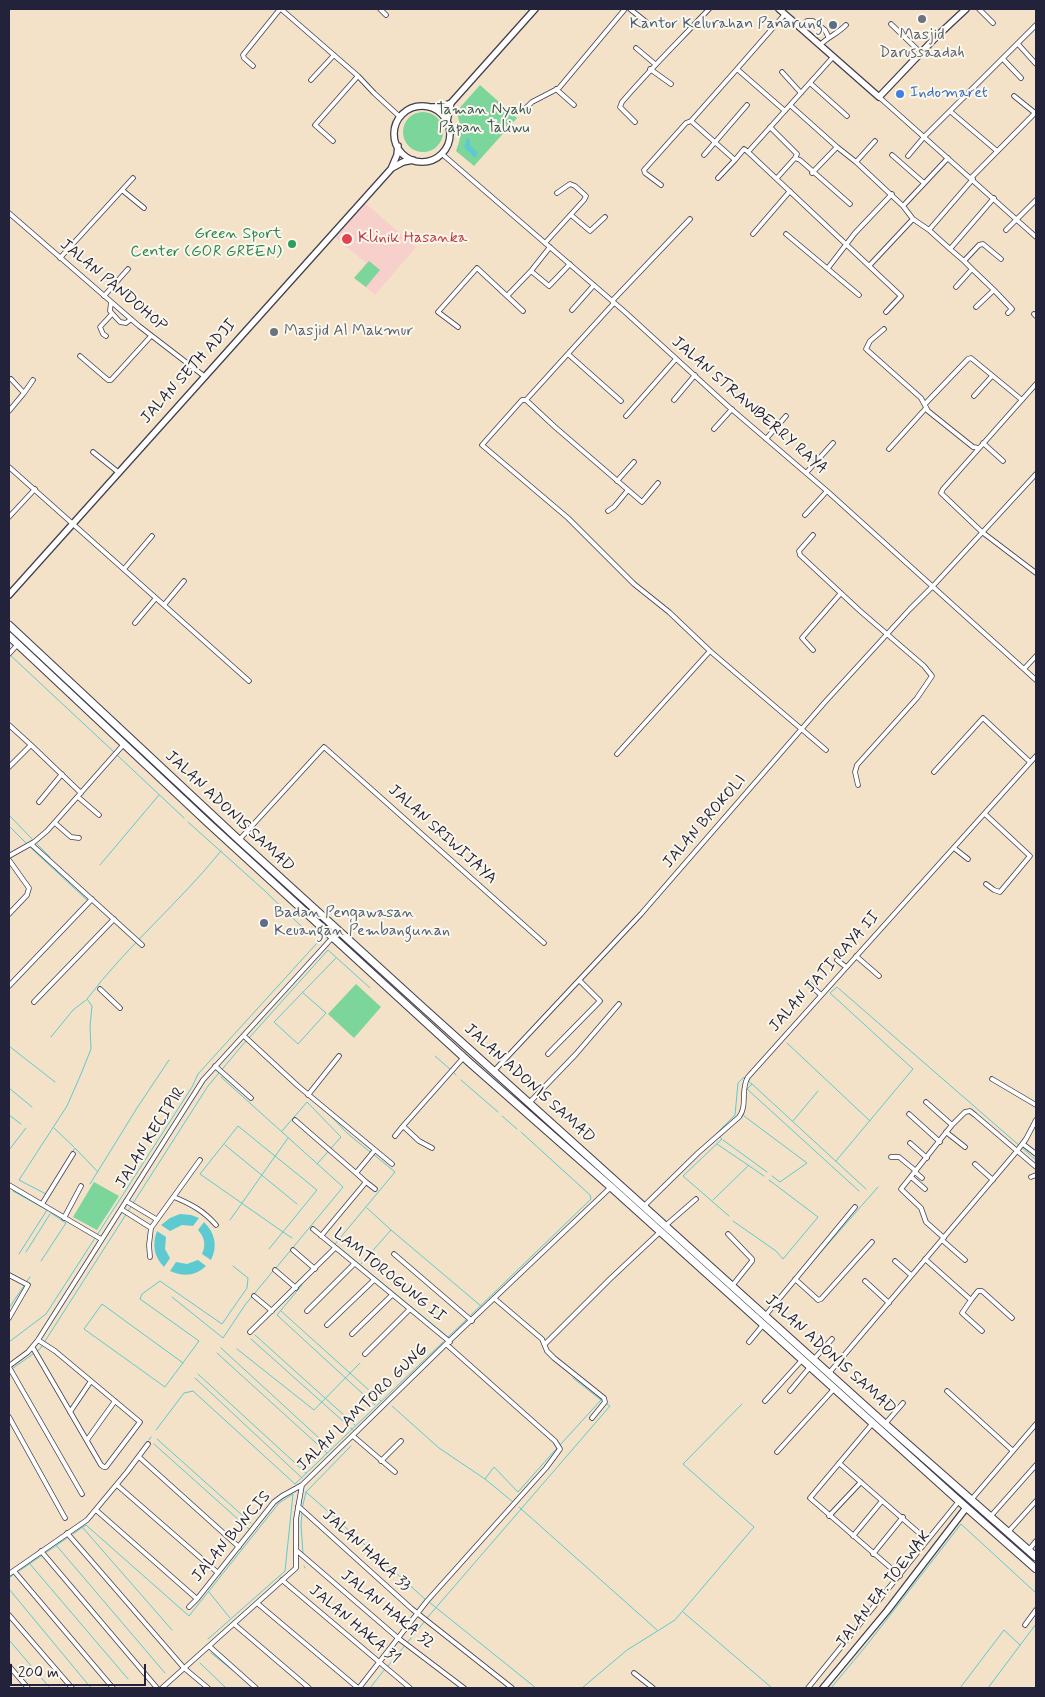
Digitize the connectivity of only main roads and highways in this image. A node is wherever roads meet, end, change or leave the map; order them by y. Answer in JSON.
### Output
{"nodes":[{"id":1,"x":9,"y":625,"type":"edge"},
{"id":2,"x":9,"y":636,"type":"edge"},
{"id":3,"x":42,"y":662,"type":"junction"},
{"id":4,"x":200,"y":804,"type":"junction"},
{"id":5,"x":195,"y":810,"type":"junction"},
{"id":6,"x":417,"y":1002,"type":"junction"},
{"id":7,"x":411,"y":1008,"type":"junction"},
{"id":8,"x":663,"y":1229,"type":"junction"},
{"id":9,"x":1018,"y":1542,"type":"junction"},
{"id":10,"x":1012,"y":1548,"type":"junction"},
{"id":11,"x":1036,"y":1557,"type":"edge"},
{"id":12,"x":1036,"y":1569,"type":"edge"}],
"edges":[{"from":1,"to":3,"type":"highway","name":"JALAN ADONIS SAMAD"},
{"from":2,"to":3,"type":"highway"},
{"from":3,"to":4,"type":"highway","name":"JALAN ADONIS SAMAD"},
{"from":3,"to":5,"type":"highway"},
{"from":4,"to":5,"type":"highway"},
{"from":4,"to":6,"type":"highway","name":"JALAN ADONIS SAMAD"},
{"from":5,"to":7,"type":"highway"},
{"from":6,"to":7,"type":"highway"},
{"from":6,"to":8,"type":"highway","name":"JALAN ADONIS SAMAD"},
{"from":7,"to":8,"type":"highway"},
{"from":8,"to":9,"type":"highway","name":"JALAN ADONIS SAMAD"},
{"from":8,"to":10,"type":"highway"},
{"from":9,"to":10,"type":"highway"},
{"from":9,"to":11,"type":"highway","name":"JALAN ADONIS SAMAD"},
{"from":10,"to":12,"type":"highway"}]}
